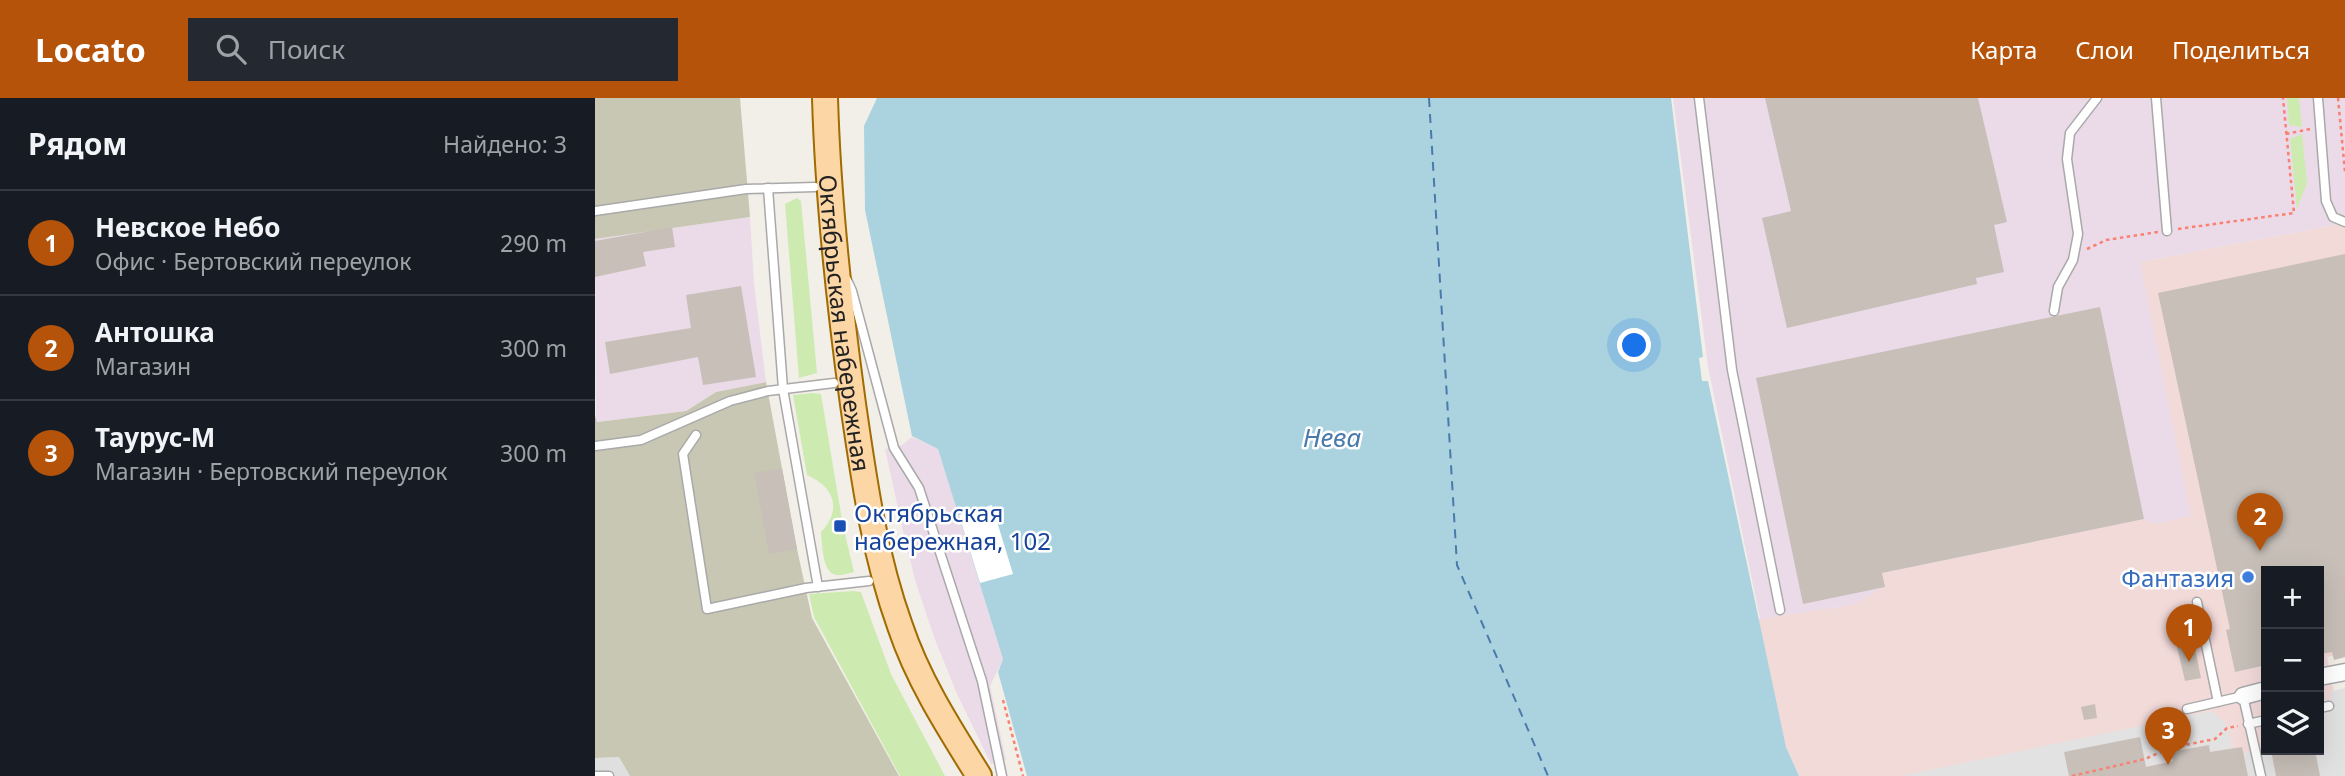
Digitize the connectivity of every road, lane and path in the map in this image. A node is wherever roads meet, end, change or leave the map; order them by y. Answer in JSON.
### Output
{"nodes":[{"id":1,"x":810,"y":98,"type":"edge"},
{"id":2,"x":825,"y":98,"type":"edge"},
{"id":3,"x":1699,"y":98,"type":"edge"},
{"id":4,"x":2097,"y":98,"type":"edge"},
{"id":5,"x":2155,"y":98,"type":"edge"},
{"id":6,"x":2283,"y":98,"type":"edge"},
{"id":7,"x":2318,"y":98,"type":"edge"},
{"id":8,"x":2339,"y":98,"type":"edge"},
{"id":9,"x":2345,"y":172,"type":"edge"},
{"id":10,"x":815,"y":187,"type":"junction"},
{"id":11,"x":768,"y":188,"type":"junction"},
{"id":12,"x":595,"y":211,"type":"edge"},
{"id":13,"x":2345,"y":222,"type":"edge"},
{"id":14,"x":2167,"y":231,"type":"junction"},
{"id":15,"x":2073,"y":260,"type":"junction"},
{"id":16,"x":830,"y":277,"type":"junction"},
{"id":17,"x":2054,"y":311,"type":"dead end"},
{"id":18,"x":834,"y":383,"type":"junction"},
{"id":19,"x":783,"y":389,"type":"junction"},
{"id":20,"x":696,"y":435,"type":"dead end"},
{"id":21,"x":595,"y":446,"type":"edge"},
{"id":22,"x":869,"y":581,"type":"junction"},
{"id":23,"x":818,"y":587,"type":"junction"},
{"id":24,"x":2197,"y":602,"type":"dead end"},
{"id":25,"x":1780,"y":610,"type":"dead end"},
{"id":26,"x":2345,"y":672,"type":"edge"},
{"id":27,"x":2324,"y":676,"type":"edge"},
{"id":28,"x":2261,"y":691,"type":"edge"},
{"id":29,"x":2243,"y":696,"type":"junction"},
{"id":30,"x":1003,"y":700,"type":"dead end"},
{"id":31,"x":2218,"y":702,"type":"junction"},
{"id":32,"x":2329,"y":706,"type":"dead end"},
{"id":33,"x":2324,"y":707,"type":"edge"},
{"id":34,"x":2187,"y":709,"type":"dead end"},
{"id":35,"x":2261,"y":721,"type":"edge"},
{"id":36,"x":2248,"y":724,"type":"junction"},
{"id":37,"x":595,"y":776,"type":"edge"},
{"id":38,"x":609,"y":776,"type":"edge"},
{"id":39,"x":960,"y":776,"type":"edge"},
{"id":40,"x":979,"y":776,"type":"edge"},
{"id":41,"x":1002,"y":776,"type":"edge"},
{"id":42,"x":1023,"y":776,"type":"edge"},
{"id":43,"x":2072,"y":776,"type":"edge"},
{"id":44,"x":2261,"y":776,"type":"edge"}],
"edges":[{"from":1,"to":10,"type":"main road","name":"Октябрьская набережная"},
{"from":2,"to":16,"type":"main road","name":"Октябрьская набережная"},
{"from":3,"to":25,"type":"lane"},
{"from":4,"to":15,"type":"lane"},
{"from":5,"to":14,"type":"lane"},
{"from":6,"to":14,"type":"path"},
{"from":7,"to":13,"type":"lane"},
{"from":8,"to":9,"type":"path"},
{"from":10,"to":11,"type":"lane"},
{"from":10,"to":16,"type":"main road","name":"Октябрьская набережная"},
{"from":11,"to":12,"type":"lane"},
{"from":11,"to":19,"type":"lane"},
{"from":14,"to":15,"type":"path"},
{"from":15,"to":17,"type":"lane"},
{"from":16,"to":18,"type":"main road","name":"Октябрьская набережная"},
{"from":16,"to":40,"type":"main road","name":"Октябрьская набережная"},
{"from":16,"to":41,"type":"lane"},
{"from":18,"to":19,"type":"lane"},
{"from":18,"to":22,"type":"main road","name":"Октябрьская набережная"},
{"from":19,"to":21,"type":"lane"},
{"from":19,"to":23,"type":"lane"},
{"from":20,"to":23,"type":"lane"},
{"from":22,"to":23,"type":"lane"},
{"from":22,"to":39,"type":"main road","name":"Октябрьская набережная"},
{"from":24,"to":31,"type":"lane"},
{"from":26,"to":27,"type":"street"},
{"from":28,"to":29,"type":"street"},
{"from":29,"to":31,"type":"lane"},
{"from":29,"to":36,"type":"lane"},
{"from":30,"to":42,"type":"path"},
{"from":31,"to":34,"type":"lane"},
{"from":32,"to":33,"type":"lane"},
{"from":35,"to":36,"type":"lane"},
{"from":36,"to":43,"type":"path"},
{"from":36,"to":44,"type":"lane"},
{"from":37,"to":38,"type":"lane"}]}
